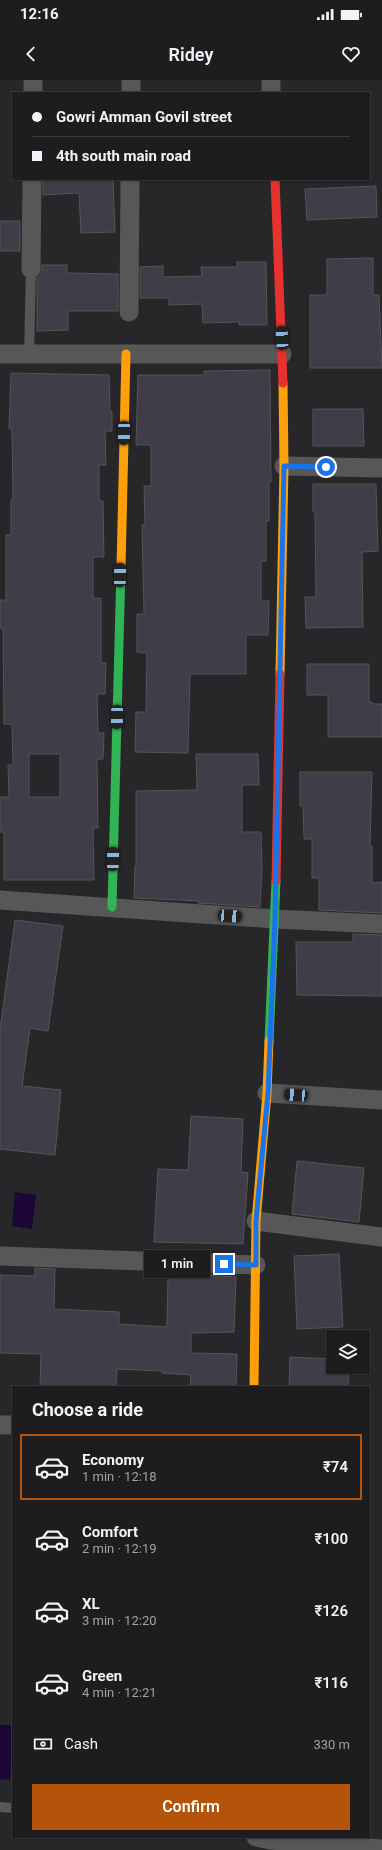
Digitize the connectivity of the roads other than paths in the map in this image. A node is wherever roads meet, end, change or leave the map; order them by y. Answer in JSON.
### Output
{"nodes":[{"id":1,"x":33,"y":80,"type":"edge"},
{"id":2,"x":131,"y":80,"type":"edge"},
{"id":3,"x":271,"y":80,"type":"edge"},
{"id":4,"x":33,"y":92,"type":"edge"},
{"id":5,"x":131,"y":92,"type":"edge"},
{"id":6,"x":271,"y":92,"type":"edge"},
{"id":7,"x":32,"y":180,"type":"edge"},
{"id":8,"x":130,"y":180,"type":"edge"},
{"id":9,"x":275,"y":180,"type":"edge"},
{"id":10,"x":31,"y":269,"type":"joint"},
{"id":11,"x":129,"y":312,"type":"dead end"},
{"id":12,"x":0,"y":354,"type":"edge"},
{"id":13,"x":29,"y":354,"type":"junction"},
{"id":14,"x":126,"y":354,"type":"junction"},
{"id":15,"x":282,"y":354,"type":"junction"},
{"id":16,"x":284,"y":466,"type":"junction"},
{"id":17,"x":382,"y":468,"type":"edge"},
{"id":18,"x":0,"y":900,"type":"edge"},
{"id":19,"x":112,"y":907,"type":"junction"},
{"id":20,"x":275,"y":919,"type":"junction"},
{"id":21,"x":382,"y":924,"type":"edge"},
{"id":22,"x":268,"y":1093,"type":"junction"},
{"id":23,"x":382,"y":1100,"type":"edge"},
{"id":24,"x":256,"y":1221,"type":"junction"},
{"id":25,"x":382,"y":1237,"type":"edge"},
{"id":26,"x":0,"y":1256,"type":"edge"},
{"id":27,"x":256,"y":1265,"type":"junction"},
{"id":28,"x":254,"y":1386,"type":"edge"},
{"id":29,"x":0,"y":1424,"type":"edge"},
{"id":30,"x":12,"y":1425,"type":"edge"},
{"id":31,"x":0,"y":1807,"type":"edge"},
{"id":32,"x":12,"y":1808,"type":"edge"},
{"id":33,"x":261,"y":1838,"type":"edge"},
{"id":34,"x":382,"y":1849,"type":"edge"}],
"edges":[{"from":1,"to":4,"type":"street"},
{"from":2,"to":5,"type":"street"},
{"from":3,"to":6,"type":"street"},
{"from":7,"to":10,"type":"street"},
{"from":8,"to":11,"type":"street"},
{"from":9,"to":15,"type":"street"},
{"from":10,"to":13,"type":"lane"},
{"from":12,"to":13,"type":"street"},
{"from":13,"to":14,"type":"street"},
{"from":14,"to":15,"type":"street"},
{"from":14,"to":19,"type":"street"},
{"from":15,"to":16,"type":"street"},
{"from":16,"to":17,"type":"street"},
{"from":16,"to":20,"type":"street"},
{"from":18,"to":19,"type":"street"},
{"from":19,"to":20,"type":"street"},
{"from":20,"to":21,"type":"street"},
{"from":20,"to":22,"type":"street"},
{"from":22,"to":23,"type":"street"},
{"from":22,"to":24,"type":"street"},
{"from":24,"to":25,"type":"street"},
{"from":24,"to":27,"type":"street"},
{"from":26,"to":27,"type":"street"},
{"from":27,"to":28,"type":"street"},
{"from":29,"to":30,"type":"street"},
{"from":31,"to":32,"type":"lane"},
{"from":33,"to":34,"type":"street"}]}
